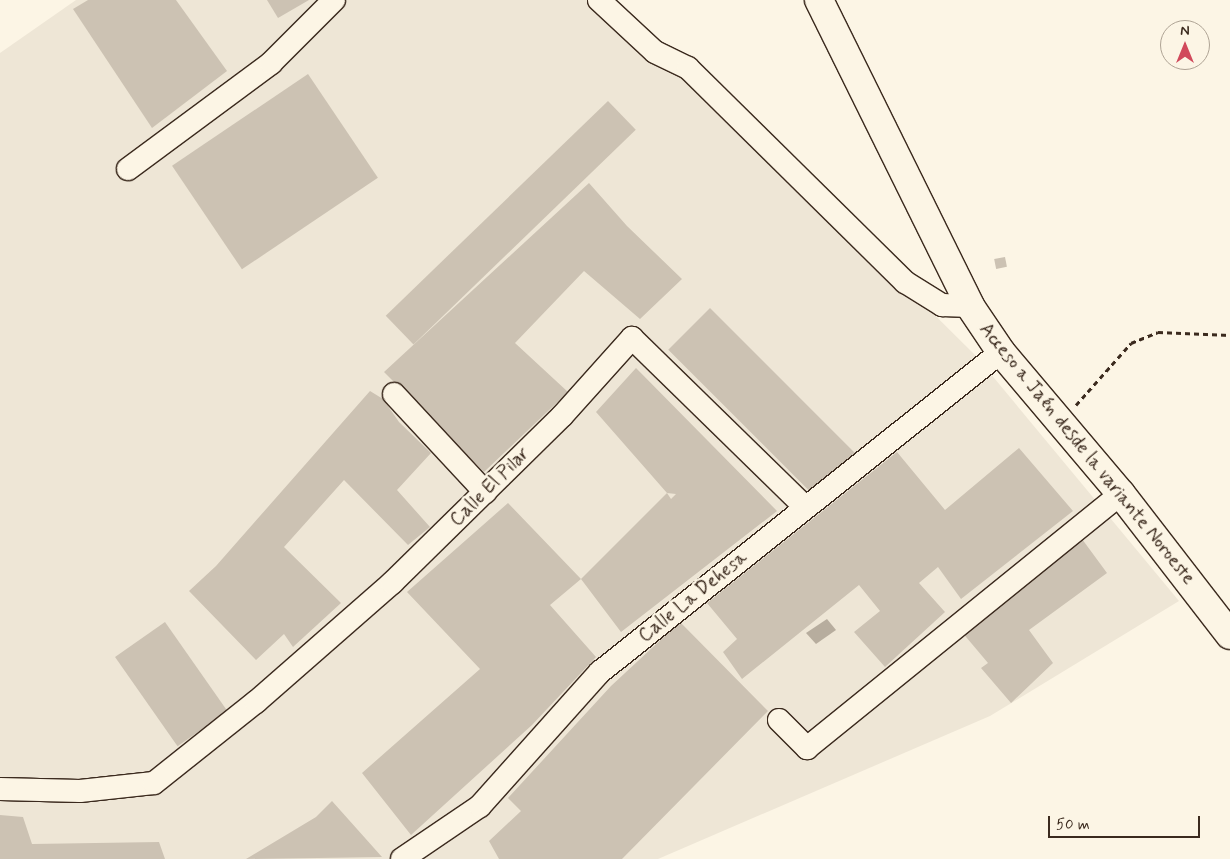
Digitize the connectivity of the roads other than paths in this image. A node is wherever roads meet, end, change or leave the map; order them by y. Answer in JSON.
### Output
{"nodes":[{"id":1,"x":334,"y":0,"type":"edge"},
{"id":2,"x":599,"y":0,"type":"edge"},
{"id":3,"x":819,"y":0,"type":"edge"},
{"id":4,"x":128,"y":170,"type":"dead end"},
{"id":5,"x":970,"y":306,"type":"junction"},
{"id":6,"x":1001,"y":352,"type":"junction"},
{"id":7,"x":394,"y":394,"type":"dead end"},
{"id":8,"x":485,"y":492,"type":"junction"},
{"id":9,"x":1121,"y":494,"type":"junction"},
{"id":10,"x":805,"y":507,"type":"junction"},
{"id":11,"x":1230,"y":635,"type":"edge"},
{"id":12,"x":780,"y":720,"type":"dead end"},
{"id":13,"x":0,"y":789,"type":"edge"},
{"id":14,"x":402,"y":859,"type":"edge"}],
"edges":[{"from":1,"to":4,"type":"street"},
{"from":2,"to":5,"type":"street"},
{"from":3,"to":5,"type":"street","name":"Acceso a Jaén desde la variante Noroeste"},
{"from":5,"to":6,"type":"street","name":"Acceso a Jaén desde la variante Noroeste"},
{"from":6,"to":9,"type":"street","name":"Acceso a Jaén desde la variante Noroeste"},
{"from":6,"to":10,"type":"street","name":"Calle La Dehesa"},
{"from":7,"to":8,"type":"street"},
{"from":8,"to":10,"type":"street","name":"Calle El Pilar"},
{"from":8,"to":13,"type":"street","name":"Calle El Pilar"},
{"from":9,"to":11,"type":"street","name":"Acceso a Jaén desde la variante Noroeste"},
{"from":9,"to":12,"type":"street"},
{"from":10,"to":14,"type":"street","name":"Calle La Dehesa"}]}
